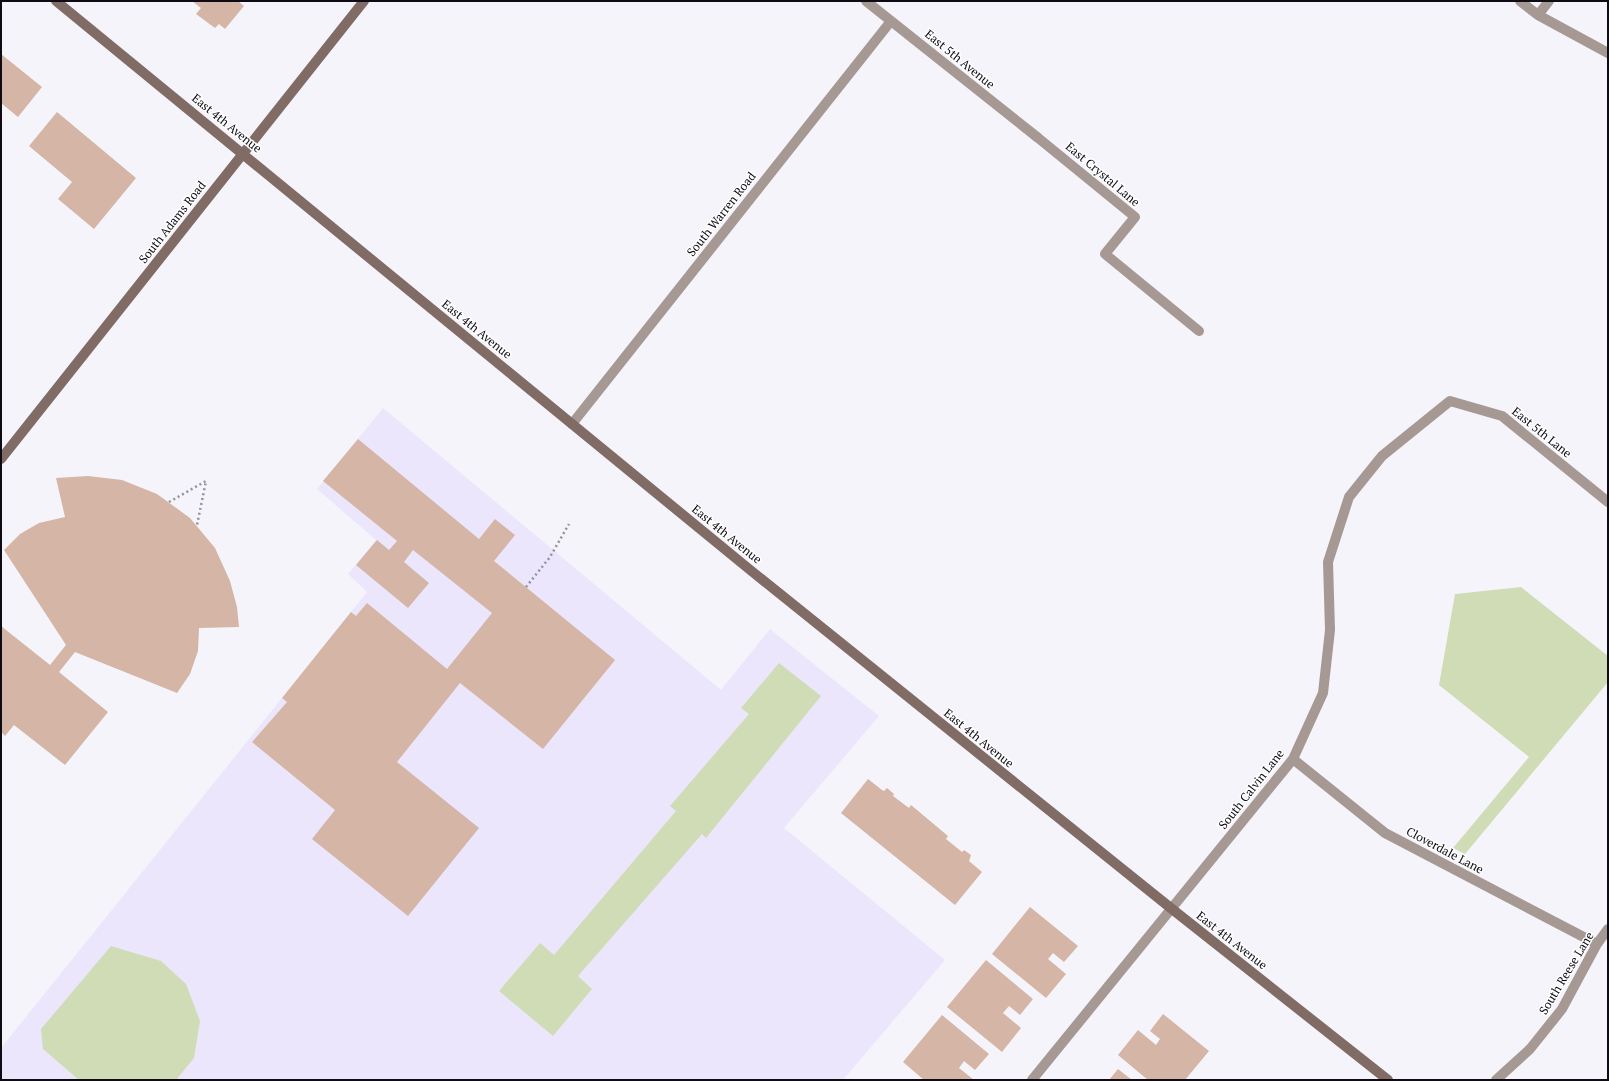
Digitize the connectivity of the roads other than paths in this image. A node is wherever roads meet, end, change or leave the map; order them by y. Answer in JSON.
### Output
{"nodes":[{"id":1,"x":56,"y":1,"type":"edge"},
{"id":2,"x":364,"y":1,"type":"edge"},
{"id":3,"x":866,"y":1,"type":"edge"},
{"id":4,"x":1520,"y":1,"type":"edge"},
{"id":5,"x":1549,"y":1,"type":"edge"},
{"id":6,"x":1538,"y":15,"type":"junction"},
{"id":7,"x":891,"y":21,"type":"junction"},
{"id":8,"x":1608,"y":53,"type":"edge"},
{"id":9,"x":1037,"y":137,"type":"joint"},
{"id":10,"x":243,"y":153,"type":"junction"},
{"id":11,"x":1199,"y":331,"type":"dead end"},
{"id":12,"x":1450,"y":401,"type":"joint"},
{"id":13,"x":572,"y":424,"type":"junction"},
{"id":14,"x":1,"y":459,"type":"edge"},
{"id":15,"x":1608,"y":502,"type":"edge"},
{"id":16,"x":1293,"y":759,"type":"junction"},
{"id":17,"x":1172,"y":909,"type":"junction"},
{"id":18,"x":1608,"y":930,"type":"edge"},
{"id":19,"x":1597,"y":944,"type":"junction"},
{"id":20,"x":1032,"y":1080,"type":"edge"},
{"id":21,"x":1388,"y":1080,"type":"edge"},
{"id":22,"x":1496,"y":1080,"type":"edge"}],
"edges":[{"from":1,"to":10,"type":"street","name":"East 4th Avenue"},
{"from":2,"to":10,"type":"street","name":"South Adams Road"},
{"from":3,"to":7,"type":"street","name":"East 5th Avenue"},
{"from":4,"to":6,"type":"street"},
{"from":5,"to":6,"type":"street"},
{"from":6,"to":8,"type":"street"},
{"from":7,"to":9,"type":"street","name":"East 5th Avenue"},
{"from":7,"to":13,"type":"street","name":"South Warren Road"},
{"from":9,"to":11,"type":"street","name":"East Crystal Lane"},
{"from":10,"to":13,"type":"street","name":"East 4th Avenue"},
{"from":10,"to":14,"type":"street","name":"South Adams Road"},
{"from":12,"to":15,"type":"street","name":"East 5th Lane"},
{"from":12,"to":16,"type":"street","name":"South Calvin Lane"},
{"from":13,"to":17,"type":"street","name":"East 4th Avenue"},
{"from":16,"to":17,"type":"street","name":"South Calvin Lane"},
{"from":16,"to":19,"type":"street","name":"Cloverdale Lane"},
{"from":17,"to":20,"type":"street","name":"South Calvin Lane"},
{"from":17,"to":21,"type":"street","name":"East 4th Avenue"},
{"from":18,"to":19,"type":"street","name":"South Reese Lane"},
{"from":19,"to":22,"type":"street","name":"South Reese Lane"}]}
